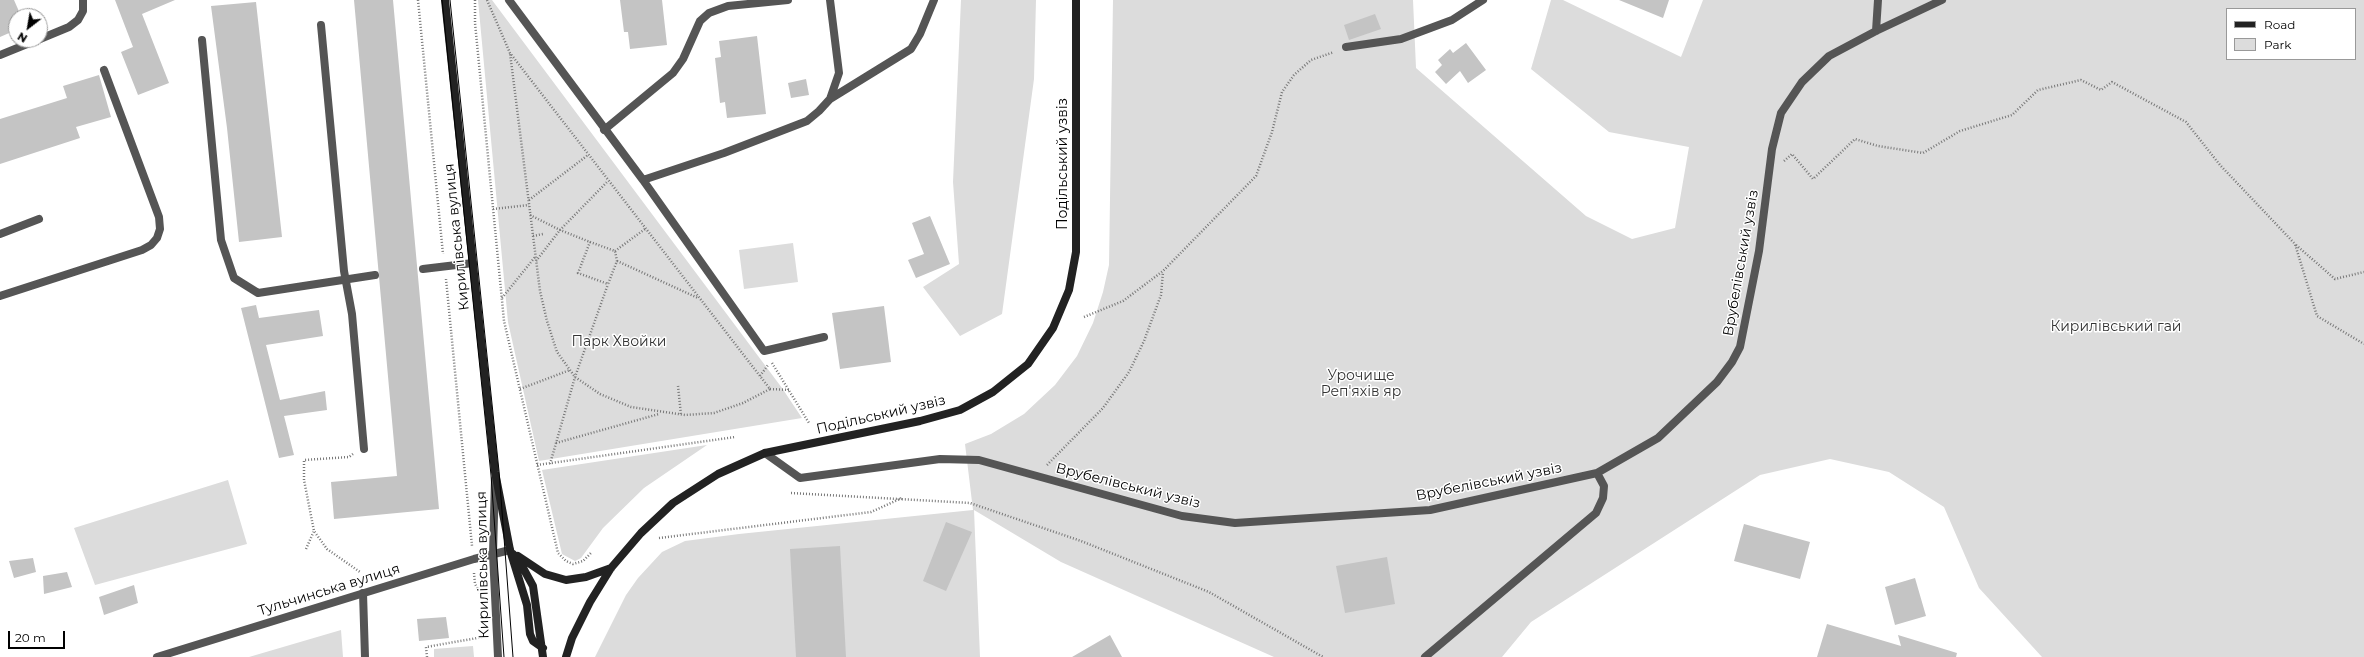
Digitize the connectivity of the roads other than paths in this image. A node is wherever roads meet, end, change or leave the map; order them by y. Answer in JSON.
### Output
{"nodes":[{"id":1,"x":83,"y":0,"type":"edge"},
{"id":2,"x":445,"y":0,"type":"edge"},
{"id":3,"x":509,"y":0,"type":"edge"},
{"id":4,"x":788,"y":0,"type":"edge"},
{"id":5,"x":830,"y":0,"type":"edge"},
{"id":6,"x":934,"y":0,"type":"edge"},
{"id":7,"x":1076,"y":0,"type":"edge"},
{"id":8,"x":1483,"y":0,"type":"edge"},
{"id":9,"x":1878,"y":0,"type":"edge"},
{"id":10,"x":1942,"y":0,"type":"edge"},
{"id":11,"x":321,"y":25,"type":"dead end"},
{"id":12,"x":1876,"y":31,"type":"junction"},
{"id":13,"x":48,"y":36,"type":"edge"},
{"id":14,"x":202,"y":40,"type":"dead end"},
{"id":15,"x":1346,"y":47,"type":"road end"},
{"id":16,"x":17,"y":48,"type":"edge"},
{"id":17,"x":0,"y":55,"type":"edge"},
{"id":18,"x":104,"y":70,"type":"dead end"},
{"id":19,"x":830,"y":99,"type":"junction"},
{"id":20,"x":604,"y":130,"type":"junction"},
{"id":21,"x":642,"y":180,"type":"junction"},
{"id":22,"x":39,"y":219,"type":"dead end"},
{"id":23,"x":0,"y":234,"type":"edge"},
{"id":24,"x":473,"y":263,"type":"junction"},
{"id":25,"x":423,"y":269,"type":"dead end"},
{"id":26,"x":375,"y":274,"type":"dead end"},
{"id":27,"x":345,"y":279,"type":"junction"},
{"id":28,"x":0,"y":296,"type":"edge"},
{"id":29,"x":824,"y":337,"type":"dead end"},
{"id":30,"x":360,"y":451,"type":"road end"},
{"id":31,"x":765,"y":453,"type":"junction"},
{"id":32,"x":495,"y":472,"type":"junction"},
{"id":33,"x":1597,"y":473,"type":"junction"},
{"id":34,"x":510,"y":550,"type":"junction"},
{"id":35,"x":493,"y":554,"type":"junction"},
{"id":36,"x":611,"y":568,"type":"junction"},
{"id":37,"x":363,"y":593,"type":"junction"},
{"id":38,"x":543,"y":653,"type":"edge"},
{"id":39,"x":157,"y":657,"type":"edge"},
{"id":40,"x":365,"y":657,"type":"edge"},
{"id":41,"x":498,"y":657,"type":"edge"},
{"id":42,"x":566,"y":657,"type":"edge"},
{"id":43,"x":1425,"y":657,"type":"edge"}],
"edges":[{"from":1,"to":13,"type":"street"},
{"from":2,"to":24,"type":"street","name":"Кирилівська вулиця"},
{"from":3,"to":20,"type":"street"},
{"from":4,"to":20,"type":"street"},
{"from":5,"to":19,"type":"street"},
{"from":6,"to":19,"type":"street"},
{"from":7,"to":31,"type":"street","name":"Подільський узвіз"},
{"from":8,"to":15,"type":"street"},
{"from":9,"to":12,"type":"street"},
{"from":10,"to":12,"type":"street","name":"Врубелівський узвіз"},
{"from":11,"to":27,"type":"street"},
{"from":12,"to":33,"type":"street","name":"Врубелівський узвіз"},
{"from":14,"to":27,"type":"street"},
{"from":16,"to":17,"type":"street"},
{"from":18,"to":28,"type":"street"},
{"from":19,"to":21,"type":"street"},
{"from":20,"to":21,"type":"street"},
{"from":21,"to":29,"type":"street"},
{"from":22,"to":23,"type":"street"},
{"from":24,"to":25,"type":"street"},
{"from":24,"to":32,"type":"street","name":"Кирилівська вулиця"},
{"from":26,"to":27,"type":"street"},
{"from":27,"to":30,"type":"street"},
{"from":31,"to":33,"type":"street","name":"Врубелівський узвіз"},
{"from":31,"to":36,"type":"street","name":"Подільський узвіз"},
{"from":32,"to":34,"type":"street","name":"Кирилівська вулиця"},
{"from":32,"to":35,"type":"street","name":"Кирилівська вулиця"},
{"from":33,"to":43,"type":"street"},
{"from":34,"to":35,"type":"street","name":"Тульчинська вулиця"},
{"from":34,"to":36,"type":"street"},
{"from":34,"to":38,"type":"street","name":"Кирилівська вулиця"},
{"from":34,"to":38,"type":"street","name":"Кирилівська вулиця"},
{"from":35,"to":37,"type":"street","name":"Тульчинська вулиця"},
{"from":35,"to":41,"type":"street","name":"Кирилівська вулиця"},
{"from":36,"to":42,"type":"street","name":"Подільський узвіз"},
{"from":37,"to":39,"type":"street","name":"Тульчинська вулиця"},
{"from":37,"to":40,"type":"street"}]}
